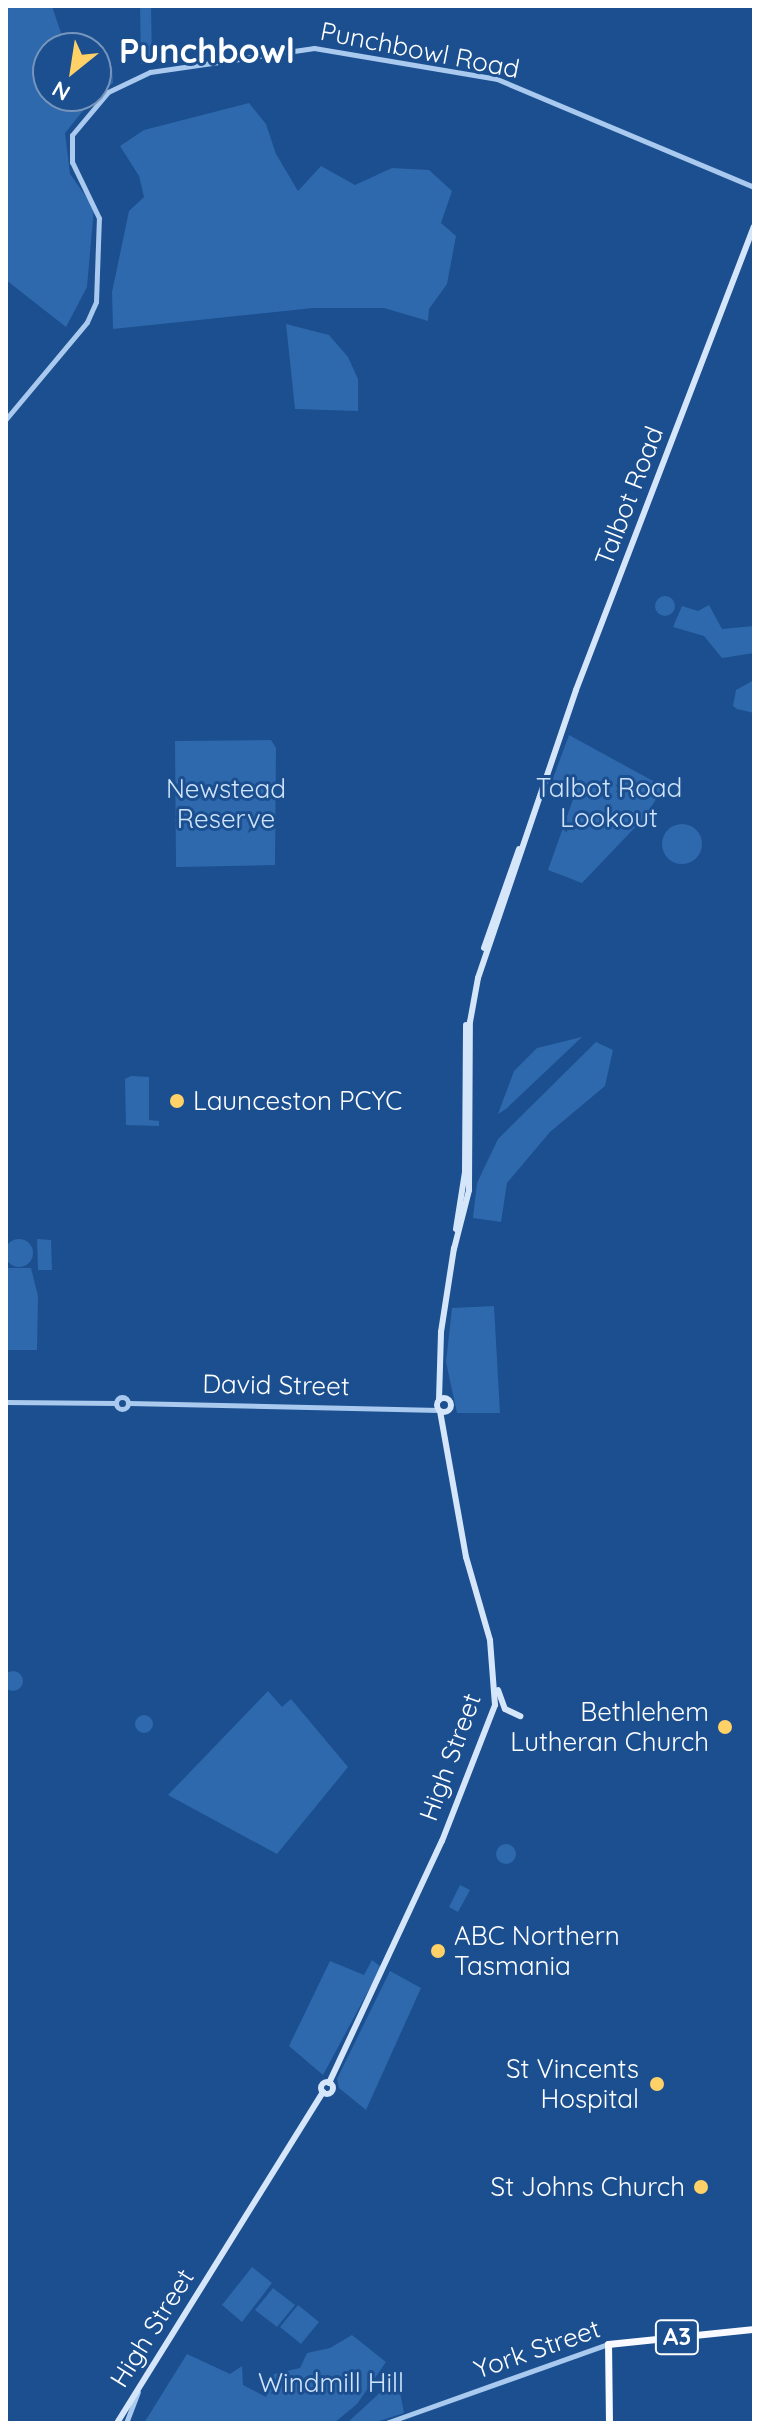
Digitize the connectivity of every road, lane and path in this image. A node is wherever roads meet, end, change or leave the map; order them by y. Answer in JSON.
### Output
{"nodes":[{"id":1,"x":754,"y":187,"type":"edge"},
{"id":2,"x":754,"y":220,"type":"edge"},
{"id":3,"x":754,"y":227,"type":"edge"},
{"id":4,"x":749,"y":237,"type":"junction"},
{"id":5,"x":6,"y":419,"type":"edge"},
{"id":6,"x":441,"y":1384,"type":"junction"},
{"id":7,"x":449,"y":1400,"type":"junction"},
{"id":8,"x":438,"y":1401,"type":"junction"},
{"id":9,"x":6,"y":1402,"type":"edge"},
{"id":10,"x":422,"y":1407,"type":"junction"},
{"id":11,"x":450,"y":1410,"type":"junction"},
{"id":12,"x":440,"y":1411,"type":"junction"},
{"id":13,"x":446,"y":1425,"type":"junction"},
{"id":14,"x":495,"y":1683,"type":"junction"},
{"id":15,"x":520,"y":1716,"type":"dead end"},
{"id":16,"x":754,"y":2329,"type":"edge"},
{"id":17,"x":608,"y":2344,"type":"junction"},
{"id":18,"x":141,"y":2384,"type":"junction"},
{"id":19,"x":402,"y":2420,"type":"edge"},
{"id":20,"x":117,"y":2423,"type":"edge"},
{"id":21,"x":126,"y":2423,"type":"edge"},
{"id":22,"x":386,"y":2423,"type":"edge"},
{"id":23,"x":609,"y":2423,"type":"edge"}],
"edges":[{"from":1,"to":5,"type":"street","name":"Punchbowl Road"},
{"from":2,"to":4,"type":"main road","name":"Talbot Road"},
{"from":3,"to":4,"type":"main road","name":"Talbot Road"},
{"from":4,"to":6,"type":"main road","name":"Talbot Road"},
{"from":6,"to":7,"type":"main road"},
{"from":6,"to":8,"type":"main road"},
{"from":7,"to":8,"type":"main road"},
{"from":7,"to":11,"type":"main road"},
{"from":8,"to":10,"type":"street","name":"David Street"},
{"from":8,"to":12,"type":"main road","name":"High Street"},
{"from":9,"to":10,"type":"street","name":"David Street"},
{"from":10,"to":12,"type":"street","name":"David Street"},
{"from":11,"to":12,"type":"main road"},
{"from":11,"to":13,"type":"main road","name":"High Street"},
{"from":12,"to":13,"type":"main road","name":"High Street"},
{"from":13,"to":14,"type":"main road","name":"High Street"},
{"from":14,"to":15,"type":"main road"},
{"from":14,"to":18,"type":"main road","name":"High Street"},
{"from":16,"to":17,"type":"highway","name":"York Street","number":"A3"},
{"from":17,"to":19,"type":"street","name":"York Street"},
{"from":17,"to":23,"type":"highway"},
{"from":18,"to":20,"type":"main road","name":"High Street"},
{"from":18,"to":21,"type":"street"},
{"from":19,"to":22,"type":"street","name":"York Street"}]}
